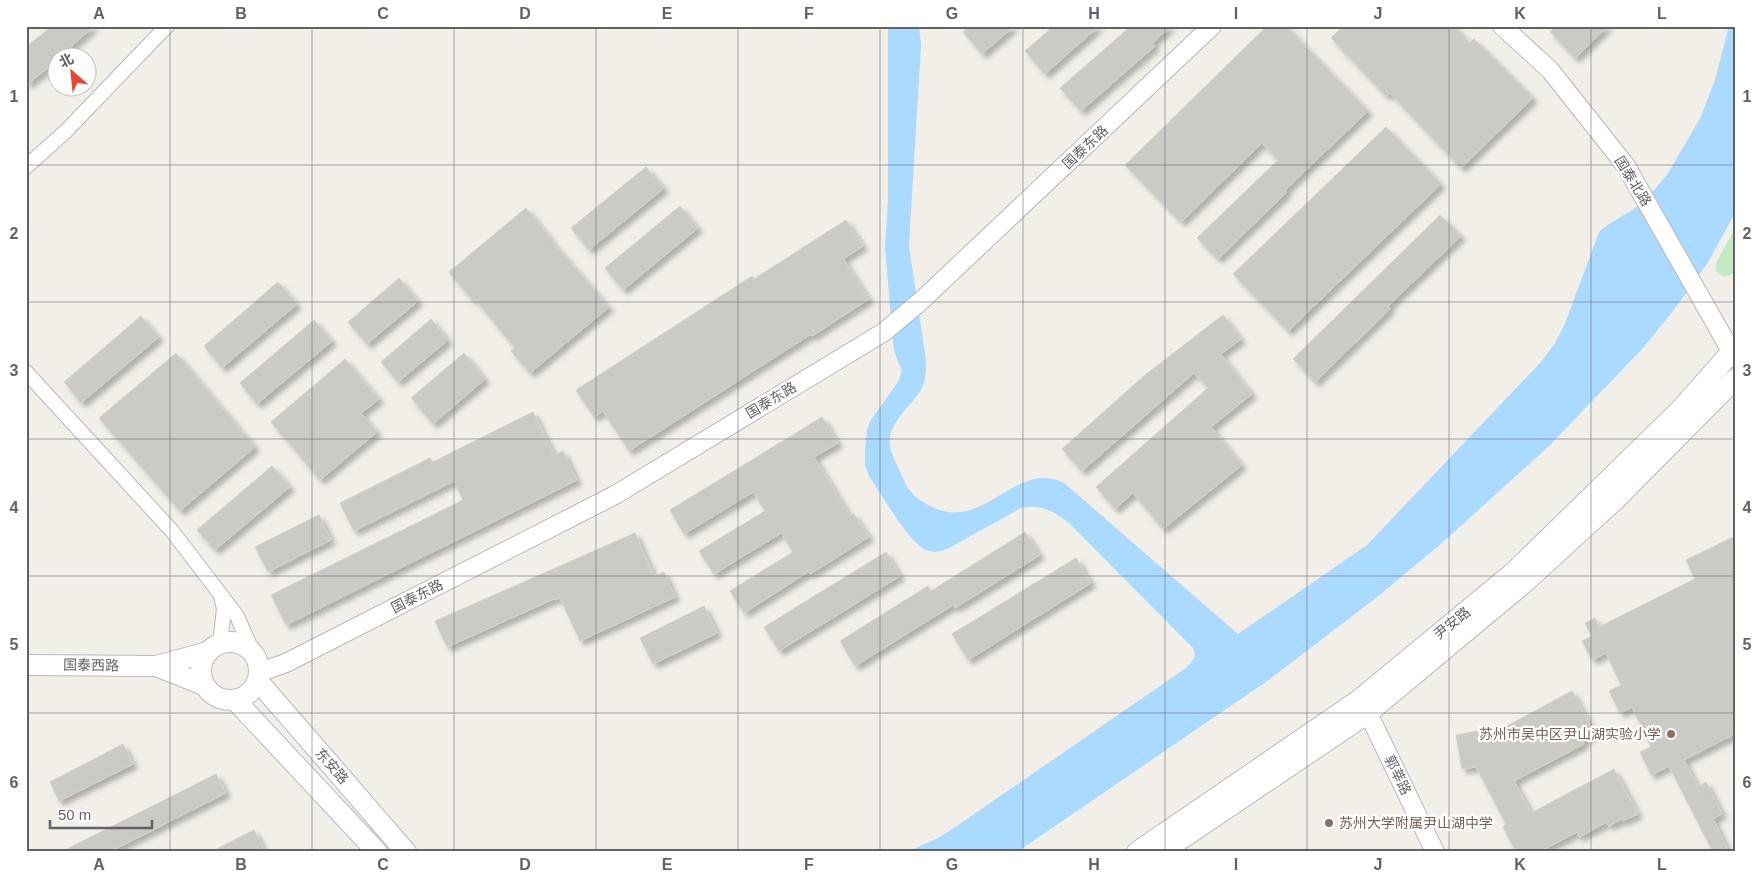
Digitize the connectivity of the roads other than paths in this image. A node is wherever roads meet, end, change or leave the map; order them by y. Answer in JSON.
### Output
{"nodes":[{"id":1,"x":167,"y":26,"type":"edge"},
{"id":2,"x":1212,"y":26,"type":"edge"},
{"id":3,"x":1502,"y":26,"type":"edge"},
{"id":4,"x":26,"y":168,"type":"edge"},
{"id":5,"x":1734,"y":351,"type":"edge"},
{"id":6,"x":26,"y":372,"type":"edge"},
{"id":7,"x":1735,"y":379,"type":"edge"},
{"id":8,"x":220,"y":593,"type":"junction"},
{"id":9,"x":214,"y":648,"type":"junction"},
{"id":10,"x":253,"y":653,"type":"junction"},
{"id":11,"x":26,"y":665,"type":"edge"},
{"id":12,"x":156,"y":666,"type":"junction"},
{"id":13,"x":259,"y":676,"type":"junction"},
{"id":14,"x":204,"y":686,"type":"junction"},
{"id":15,"x":235,"y":700,"type":"junction"},
{"id":16,"x":1363,"y":707,"type":"junction"},
{"id":17,"x":377,"y":852,"type":"edge"},
{"id":18,"x":406,"y":852,"type":"edge"},
{"id":19,"x":1137,"y":852,"type":"edge"},
{"id":20,"x":1162,"y":852,"type":"edge"},
{"id":21,"x":1435,"y":852,"type":"edge"}],
"edges":[{"from":1,"to":4,"type":"street"},
{"from":2,"to":13,"type":"street","name":"国泰东路"},
{"from":3,"to":5,"type":"street","name":"国泰北路"},
{"from":5,"to":16,"type":"main road","name":"尹安路"},
{"from":6,"to":8,"type":"street"},
{"from":7,"to":16,"type":"main road","name":"尹安路"},
{"from":8,"to":9,"type":"street"},
{"from":8,"to":10,"type":"street"},
{"from":9,"to":10,"type":"main road"},
{"from":9,"to":12,"type":"main road"},
{"from":9,"to":14,"type":"main road"},
{"from":10,"to":13,"type":"main road"},
{"from":11,"to":12,"type":"main road","name":"国泰西路"},
{"from":12,"to":14,"type":"main road"},
{"from":13,"to":15,"type":"main road"},
{"from":13,"to":18,"type":"main road","name":"东安路"},
{"from":14,"to":15,"type":"main road"},
{"from":15,"to":17,"type":"main road","name":"东安路"},
{"from":16,"to":19,"type":"main road","name":"尹安路"},
{"from":16,"to":20,"type":"main road","name":"尹安路"},
{"from":16,"to":21,"type":"street","name":"郭莘路"}]}
